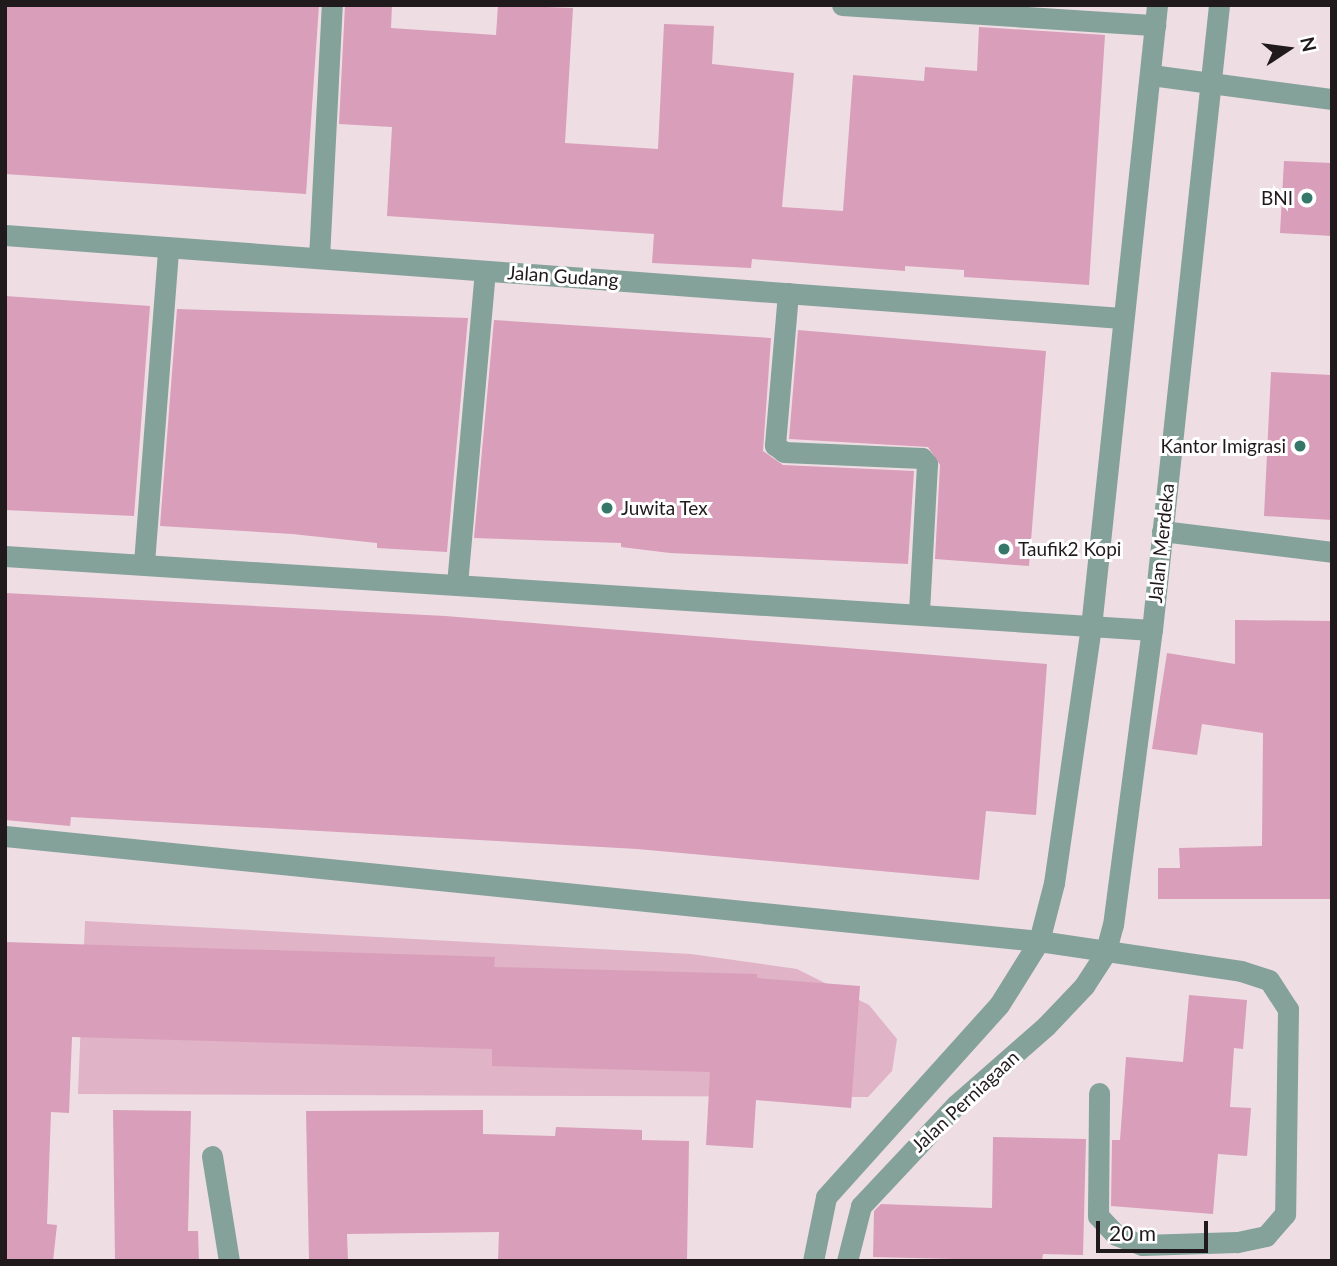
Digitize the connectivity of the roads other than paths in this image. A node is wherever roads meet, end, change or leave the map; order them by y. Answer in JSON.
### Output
{"nodes":[{"id":1,"x":332,"y":5,"type":"edge"},
{"id":2,"x":842,"y":5,"type":"edge"},
{"id":3,"x":1219,"y":5,"type":"edge"},
{"id":4,"x":1156,"y":15,"type":"edge"},
{"id":5,"x":1151,"y":75,"type":"junction"},
{"id":6,"x":1210,"y":83,"type":"junction"},
{"id":7,"x":1332,"y":99,"type":"edge"},
{"id":8,"x":5,"y":235,"type":"edge"},
{"id":9,"x":168,"y":248,"type":"junction"},
{"id":10,"x":319,"y":258,"type":"junction"},
{"id":11,"x":485,"y":271,"type":"junction"},
{"id":12,"x":788,"y":293,"type":"junction"},
{"id":13,"x":1122,"y":318,"type":"junction"},
{"id":14,"x":1162,"y":531,"type":"junction"},
{"id":15,"x":1332,"y":552,"type":"edge"},
{"id":16,"x":5,"y":556,"type":"edge"},
{"id":17,"x":144,"y":563,"type":"junction"},
{"id":18,"x":457,"y":584,"type":"junction"},
{"id":19,"x":919,"y":613,"type":"junction"},
{"id":20,"x":1091,"y":627,"type":"junction"},
{"id":21,"x":1152,"y":630,"type":"junction"},
{"id":22,"x":5,"y":836,"type":"edge"},
{"id":23,"x":1040,"y":941,"type":"junction"},
{"id":24,"x":1105,"y":954,"type":"junction"},
{"id":25,"x":1099,"y":1093,"type":"dead end"},
{"id":26,"x":212,"y":1156,"type":"dead end"},
{"id":27,"x":229,"y":1261,"type":"edge"},
{"id":28,"x":813,"y":1261,"type":"edge"},
{"id":29,"x":847,"y":1261,"type":"edge"}],
"edges":[{"from":1,"to":10,"type":"street"},
{"from":2,"to":4,"type":"street"},
{"from":3,"to":6,"type":"street","name":"Jalan Merdeka"},
{"from":4,"to":5,"type":"street"},
{"from":5,"to":6,"type":"street"},
{"from":5,"to":13,"type":"street"},
{"from":6,"to":7,"type":"street"},
{"from":6,"to":14,"type":"street","name":"Jalan Merdeka"},
{"from":8,"to":9,"type":"street","name":"Jalan Gudang"},
{"from":9,"to":10,"type":"street","name":"Jalan Gudang"},
{"from":9,"to":17,"type":"street"},
{"from":10,"to":11,"type":"street","name":"Jalan Gudang"},
{"from":11,"to":12,"type":"street","name":"Jalan Gudang"},
{"from":11,"to":18,"type":"street"},
{"from":12,"to":13,"type":"street","name":"Jalan Gudang"},
{"from":12,"to":19,"type":"street"},
{"from":13,"to":20,"type":"street"},
{"from":14,"to":15,"type":"street"},
{"from":14,"to":21,"type":"street","name":"Jalan Merdeka"},
{"from":16,"to":17,"type":"street"},
{"from":17,"to":18,"type":"street"},
{"from":18,"to":19,"type":"street"},
{"from":19,"to":20,"type":"street"},
{"from":20,"to":21,"type":"street"},
{"from":20,"to":23,"type":"street"},
{"from":21,"to":24,"type":"street","name":"Jalan Merdeka"},
{"from":22,"to":23,"type":"street"},
{"from":23,"to":24,"type":"street"},
{"from":23,"to":28,"type":"street","name":"Jalan Perniagaan"},
{"from":24,"to":25,"type":"street"},
{"from":24,"to":29,"type":"street","name":"Jalan Perniagaan"},
{"from":26,"to":27,"type":"street"}]}
